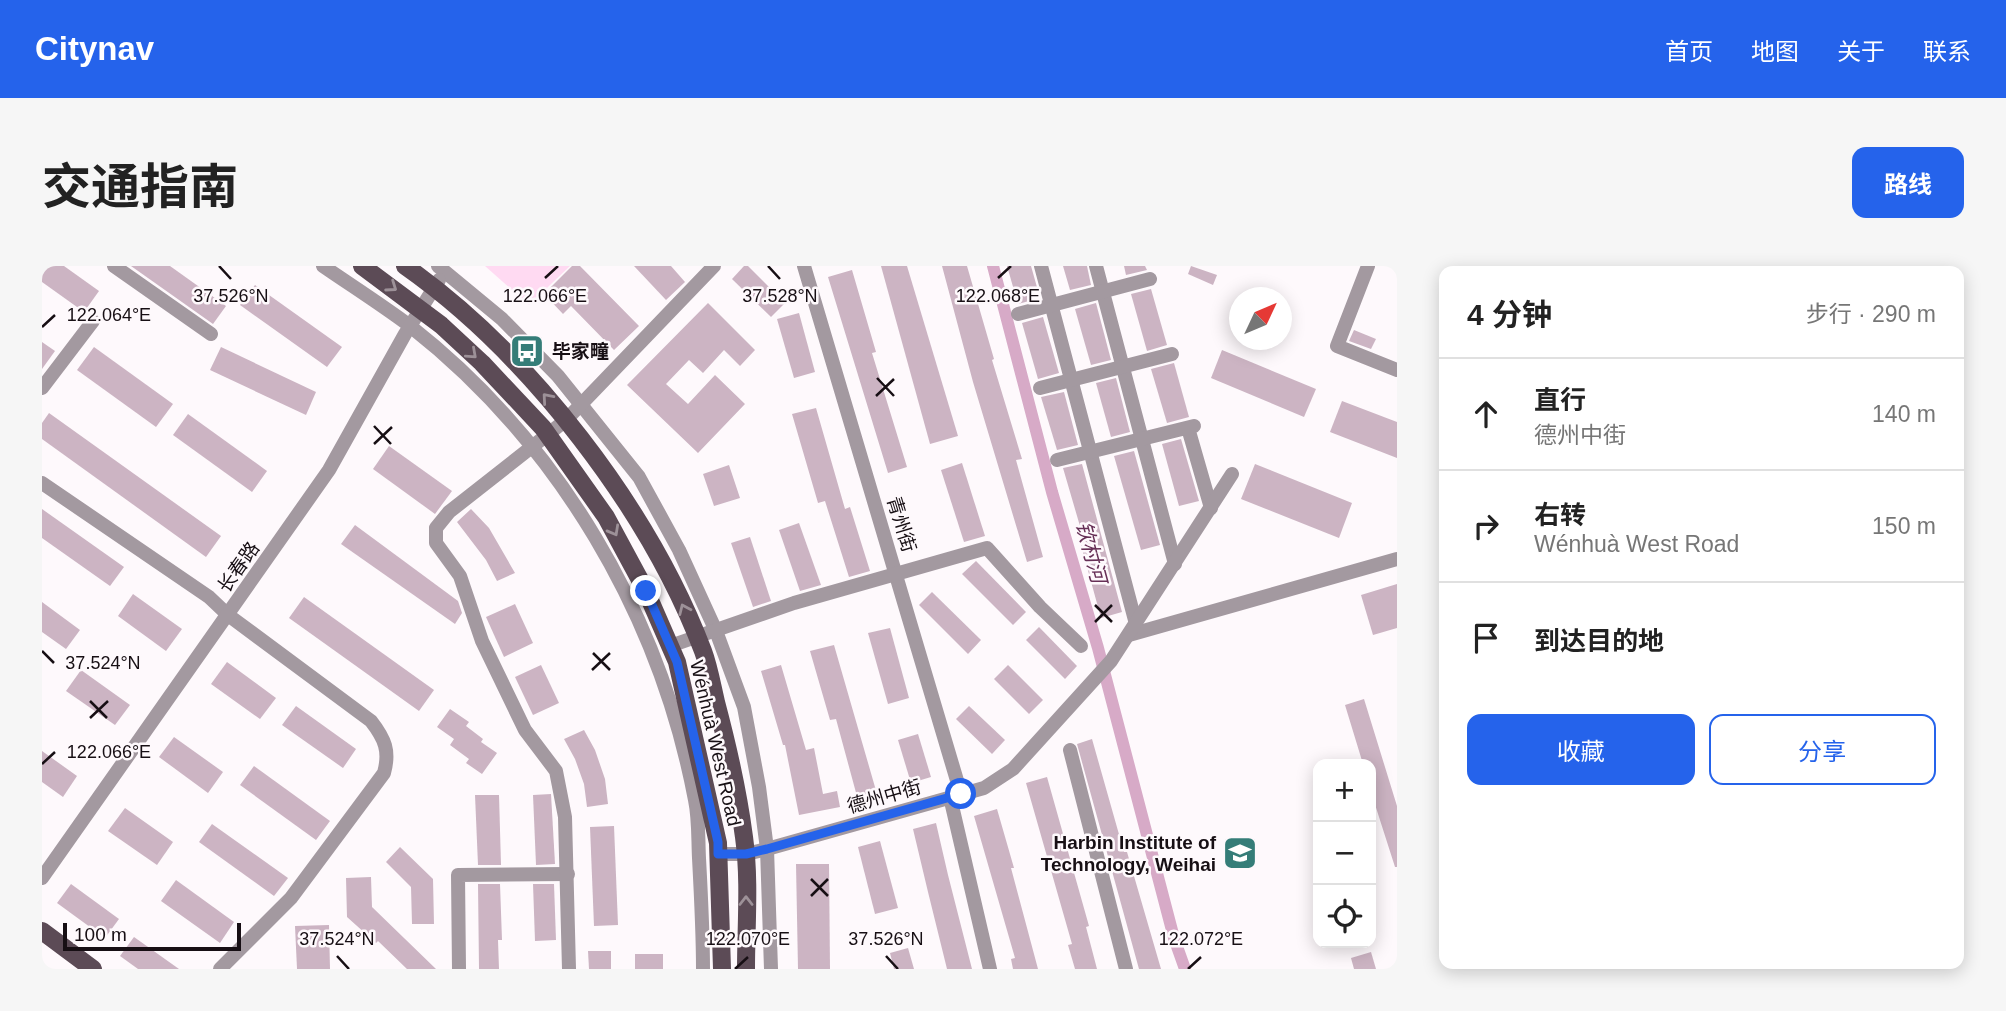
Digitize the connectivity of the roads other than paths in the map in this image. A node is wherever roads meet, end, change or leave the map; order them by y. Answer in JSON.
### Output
{"nodes":[{"id":1,"x":114,"y":266,"type":"edge"},
{"id":2,"x":323,"y":266,"type":"edge"},
{"id":3,"x":362,"y":266,"type":"edge"},
{"id":4,"x":405,"y":266,"type":"edge"},
{"id":5,"x":714,"y":266,"type":"edge"},
{"id":6,"x":804,"y":266,"type":"edge"},
{"id":7,"x":1041,"y":266,"type":"edge"},
{"id":8,"x":1097,"y":266,"type":"edge"},
{"id":9,"x":1368,"y":266,"type":"edge"},
{"id":10,"x":442,"y":267,"type":"edge"},
{"id":11,"x":1150,"y":279,"type":"dead end"},
{"id":12,"x":435,"y":288,"type":"junction"},
{"id":13,"x":1103,"y":291,"type":"junction"},
{"id":14,"x":1051,"y":305,"type":"junction"},
{"id":15,"x":421,"y":309,"type":"junction"},
{"id":16,"x":1018,"y":314,"type":"dead end"},
{"id":17,"x":93,"y":321,"type":"dead end"},
{"id":18,"x":410,"y":326,"type":"junction"},
{"id":19,"x":211,"y":334,"type":"dead end"},
{"id":20,"x":1171,"y":354,"type":"dead end"},
{"id":21,"x":1123,"y":367,"type":"junction"},
{"id":22,"x":1397,"y":370,"type":"edge"},
{"id":23,"x":1071,"y":380,"type":"junction"},
{"id":24,"x":42,"y":388,"type":"edge"},
{"id":25,"x":1040,"y":388,"type":"dead end"},
{"id":26,"x":580,"y":403,"type":"junction"},
{"id":27,"x":566,"y":420,"type":"junction"},
{"id":28,"x":548,"y":435,"type":"junction"},
{"id":29,"x":1142,"y":439,"type":"junction"},
{"id":30,"x":533,"y":446,"type":"junction"},
{"id":31,"x":1090,"y":452,"type":"junction"},
{"id":32,"x":1057,"y":460,"type":"dead end"},
{"id":33,"x":1232,"y":474,"type":"dead end"},
{"id":34,"x":42,"y":483,"type":"edge"},
{"id":35,"x":1211,"y":508,"type":"junction"},
{"id":36,"x":1397,"y":559,"type":"edge"},
{"id":37,"x":1175,"y":564,"type":"junction"},
{"id":38,"x":897,"y":574,"type":"junction"},
{"id":39,"x":229,"y":615,"type":"junction"},
{"id":40,"x":1132,"y":630,"type":"junction"},
{"id":41,"x":716,"y":631,"type":"junction"},
{"id":42,"x":696,"y":636,"type":"junction"},
{"id":43,"x":670,"y":646,"type":"junction"},
{"id":44,"x":1081,"y":646,"type":"dead end"},
{"id":45,"x":1070,"y":750,"type":"dead end"},
{"id":46,"x":956,"y":795,"type":"junction"},
{"id":47,"x":767,"y":849,"type":"junction"},
{"id":48,"x":718,"y":854,"type":"junction"},
{"id":49,"x":746,"y":854,"type":"junction"},
{"id":50,"x":568,"y":874,"type":"junction"},
{"id":51,"x":42,"y":878,"type":"edge"},
{"id":52,"x":42,"y":931,"type":"edge"},
{"id":53,"x":93,"y":969,"type":"edge"},
{"id":54,"x":220,"y":969,"type":"edge"},
{"id":55,"x":459,"y":969,"type":"edge"},
{"id":56,"x":569,"y":969,"type":"edge"},
{"id":57,"x":703,"y":969,"type":"edge"},
{"id":58,"x":722,"y":969,"type":"edge"},
{"id":59,"x":746,"y":969,"type":"edge"},
{"id":60,"x":771,"y":969,"type":"edge"},
{"id":61,"x":990,"y":969,"type":"edge"},
{"id":62,"x":1126,"y":969,"type":"edge"}],
"edges":[{"from":1,"to":19,"type":"street"},
{"from":2,"to":18,"type":"street"},
{"from":3,"to":15,"type":"main road","name":"Wénhuà West Road","one_way":true},
{"from":4,"to":12,"type":"main road","name":"Wénhuà West Road"},
{"from":5,"to":26,"type":"street"},
{"from":6,"to":38,"type":"street","name":"青州街"},
{"from":7,"to":14,"type":"street"},
{"from":8,"to":13,"type":"street"},
{"from":9,"to":22,"type":"street"},
{"from":10,"to":12,"type":"street","name":"长春路"},
{"from":10,"to":26,"type":"street"},
{"from":11,"to":13,"type":"street"},
{"from":12,"to":15,"type":"street","name":"长春路"},
{"from":27,"to":12,"type":"main road","name":"Wénhuà West Road","one_way":true},
{"from":13,"to":14,"type":"street"},
{"from":13,"to":21,"type":"street"},
{"from":14,"to":16,"type":"street"},
{"from":14,"to":23,"type":"street"},
{"from":15,"to":18,"type":"street","name":"长春路"},
{"from":15,"to":28,"type":"main road","name":"Wénhuà West Road","one_way":true},
{"from":17,"to":24,"type":"street"},
{"from":18,"to":30,"type":"street"},
{"from":18,"to":39,"type":"street","name":"长春路"},
{"from":20,"to":21,"type":"street"},
{"from":21,"to":23,"type":"street"},
{"from":21,"to":29,"type":"street"},
{"from":23,"to":25,"type":"street"},
{"from":23,"to":31,"type":"street"},
{"from":26,"to":27,"type":"street"},
{"from":26,"to":41,"type":"street"},
{"from":27,"to":28,"type":"street"},
{"from":42,"to":27,"type":"main road","name":"Wénhuà West Road","one_way":true},
{"from":28,"to":30,"type":"street"},
{"from":28,"to":43,"type":"main road","name":"Wénhuà West Road","one_way":true},
{"from":29,"to":31,"type":"street"},
{"from":29,"to":35,"type":"street"},
{"from":29,"to":37,"type":"street"},
{"from":30,"to":50,"type":"street"},
{"from":30,"to":57,"type":"street"},
{"from":31,"to":32,"type":"street"},
{"from":31,"to":40,"type":"street"},
{"from":33,"to":35,"type":"street","name":"德州中街"},
{"from":34,"to":39,"type":"street"},
{"from":35,"to":37,"type":"street","name":"德州中街"},
{"from":36,"to":40,"type":"street"},
{"from":37,"to":40,"type":"street","name":"德州中街"},
{"from":38,"to":41,"type":"street"},
{"from":38,"to":44,"type":"street"},
{"from":38,"to":46,"type":"street","name":"青州街"},
{"from":39,"to":51,"type":"street","name":"长春路"},
{"from":39,"to":54,"type":"street"},
{"from":40,"to":46,"type":"street","name":"德州中街"},
{"from":41,"to":42,"type":"street"},
{"from":41,"to":47,"type":"street"},
{"from":42,"to":43,"type":"street"},
{"from":42,"to":49,"type":"main road","name":"Wénhuà West Road"},
{"from":43,"to":48,"type":"main road","name":"Wénhuà West Road"},
{"from":45,"to":62,"type":"street"},
{"from":46,"to":47,"type":"street","name":"德州中街"},
{"from":46,"to":61,"type":"street","name":"青州街"},
{"from":47,"to":49,"type":"street","name":"德州中街"},
{"from":47,"to":60,"type":"street"},
{"from":48,"to":49,"type":"street","name":"德州中街"},
{"from":48,"to":58,"type":"main road","name":"Wénhuà West Road"},
{"from":59,"to":49,"type":"main road","name":"Wénhuà West Road","one_way":true},
{"from":50,"to":55,"type":"street"},
{"from":50,"to":56,"type":"street"},
{"from":52,"to":53,"type":"main road"}]}
